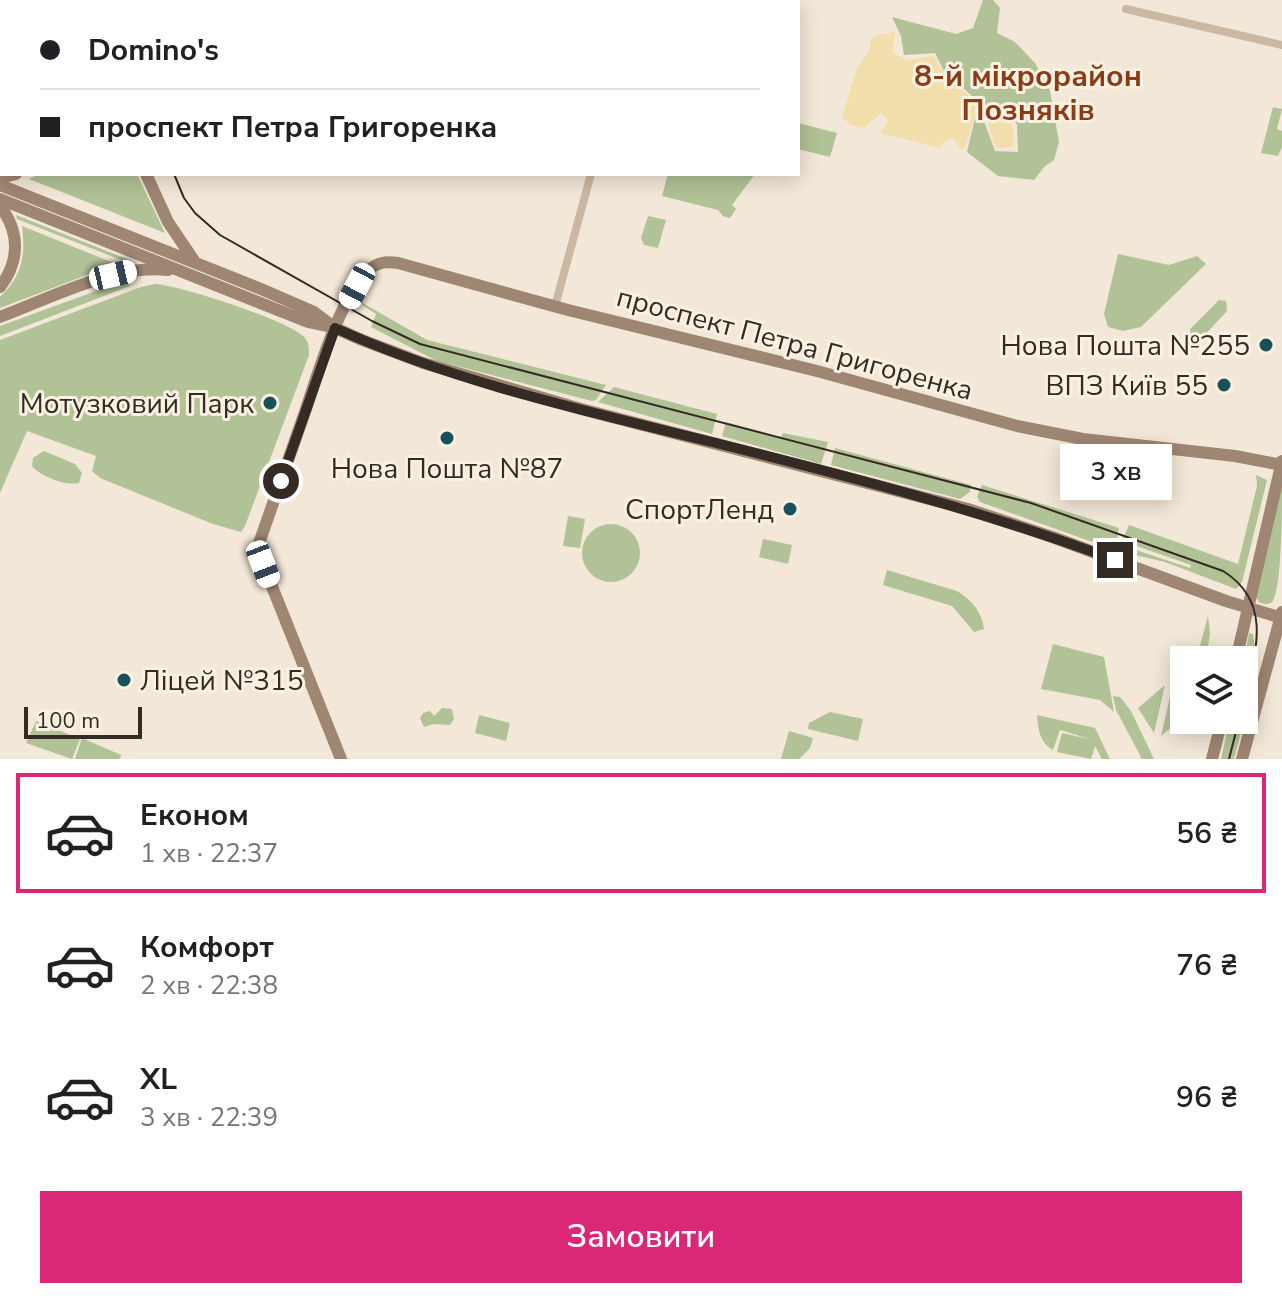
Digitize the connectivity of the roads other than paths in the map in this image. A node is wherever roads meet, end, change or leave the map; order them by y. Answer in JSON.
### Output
{"nodes":[{"id":1,"x":1126,"y":9,"type":"dead end"},
{"id":2,"x":1282,"y":45,"type":"edge"},
{"id":3,"x":147,"y":176,"type":"edge"},
{"id":4,"x":590,"y":176,"type":"edge"},
{"id":5,"x":0,"y":185,"type":"edge"},
{"id":6,"x":0,"y":199,"type":"edge"},
{"id":7,"x":0,"y":206,"type":"edge"},
{"id":8,"x":195,"y":262,"type":"junction"},
{"id":9,"x":183,"y":272,"type":"junction"},
{"id":10,"x":0,"y":287,"type":"edge"},
{"id":11,"x":555,"y":306,"type":"junction"},
{"id":12,"x":0,"y":317,"type":"edge"},
{"id":13,"x":335,"y":328,"type":"junction"},
{"id":14,"x":1282,"y":464,"type":"edge"},
{"id":15,"x":1249,"y":608,"type":"junction"},
{"id":16,"x":1281,"y":615,"type":"edge"},
{"id":17,"x":1240,"y":646,"type":"edge"},
{"id":18,"x":1218,"y":734,"type":"edge"},
{"id":19,"x":341,"y":759,"type":"edge"},
{"id":20,"x":1212,"y":759,"type":"edge"},
{"id":21,"x":1242,"y":759,"type":"edge"}],
"edges":[{"from":1,"to":2,"type":"street"},
{"from":3,"to":8,"type":"main road"},
{"from":4,"to":11,"type":"street"},
{"from":5,"to":8,"type":"main road"},
{"from":6,"to":9,"type":"main road"},
{"from":7,"to":10,"type":"main road"},
{"from":8,"to":13,"type":"main road"},
{"from":9,"to":12,"type":"main road"},
{"from":9,"to":13,"type":"main road"},
{"from":11,"to":13,"type":"main road","name":"проспект Петра Григоренка"},
{"from":11,"to":14,"type":"main road","name":"проспект Петра Григоренка"},
{"from":13,"to":15,"type":"main road"},
{"from":13,"to":19,"type":"main road","name":"проспект Петра Григоренка"},
{"from":14,"to":15,"type":"main road"},
{"from":15,"to":16,"type":"main road"},
{"from":15,"to":17,"type":"main road"},
{"from":16,"to":21,"type":"main road"},
{"from":18,"to":20,"type":"main road"}]}
